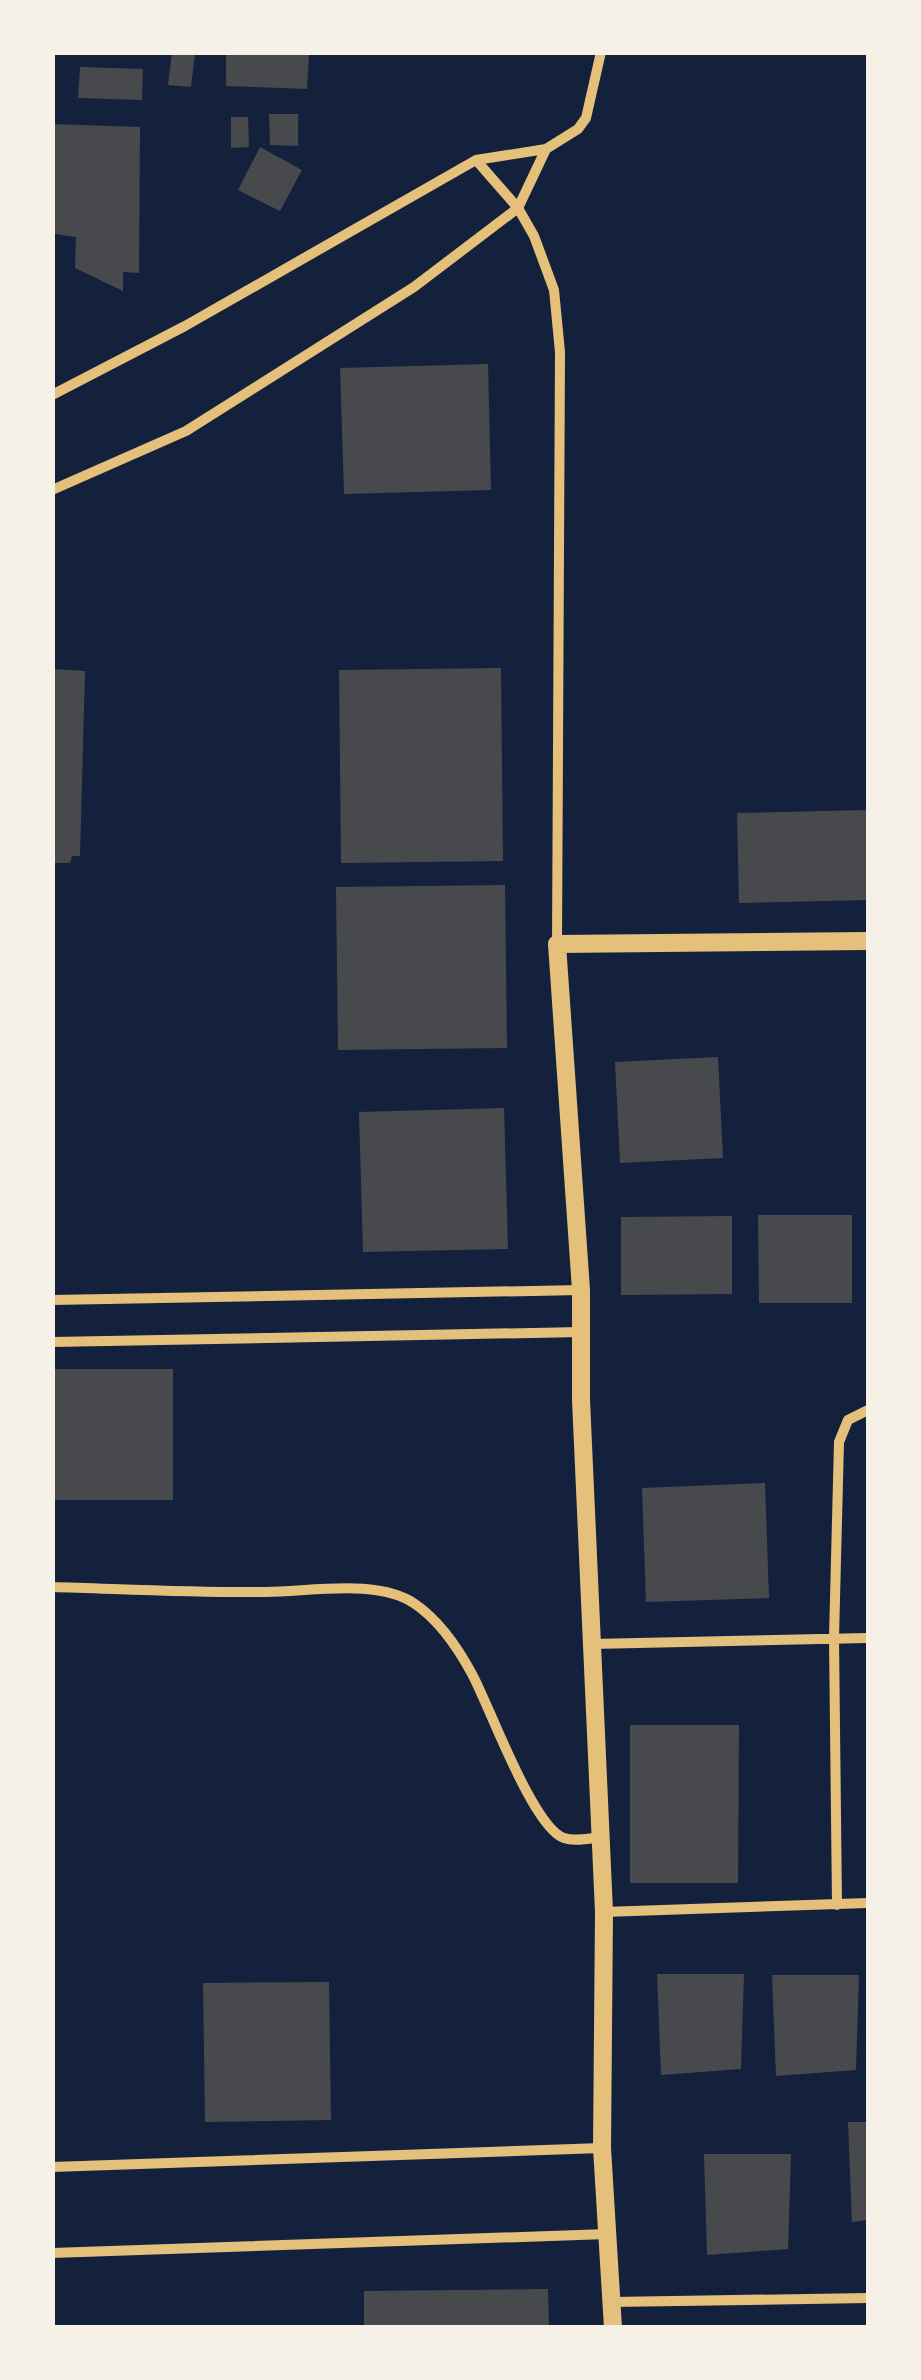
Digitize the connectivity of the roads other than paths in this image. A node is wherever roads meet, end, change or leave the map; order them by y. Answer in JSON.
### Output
{"nodes":[{"id":1,"x":601,"y":52,"type":"edge"},
{"id":2,"x":546,"y":149,"type":"junction"},
{"id":3,"x":476,"y":160,"type":"junction"},
{"id":4,"x":518,"y":208,"type":"junction"},
{"id":5,"x":52,"y":395,"type":"edge"},
{"id":6,"x":52,"y":490,"type":"edge"},
{"id":7,"x":868,"y":942,"type":"edge"},
{"id":8,"x":557,"y":944,"type":"junction"},
{"id":9,"x":581,"y":1290,"type":"junction"},
{"id":10,"x":52,"y":1300,"type":"edge"},
{"id":11,"x":582,"y":1332,"type":"junction"},
{"id":12,"x":52,"y":1342,"type":"edge"},
{"id":13,"x":868,"y":1410,"type":"edge"},
{"id":14,"x":52,"y":1587,"type":"edge"},
{"id":15,"x":834,"y":1638,"type":"junction"},
{"id":16,"x":868,"y":1638,"type":"edge"},
{"id":17,"x":592,"y":1644,"type":"junction"},
{"id":18,"x":602,"y":1836,"type":"junction"},
{"id":19,"x":868,"y":1903,"type":"edge"},
{"id":20,"x":837,"y":1905,"type":"junction"},
{"id":21,"x":604,"y":1912,"type":"junction"},
{"id":22,"x":602,"y":2148,"type":"junction"},
{"id":23,"x":52,"y":2167,"type":"edge"},
{"id":24,"x":607,"y":2234,"type":"junction"},
{"id":25,"x":52,"y":2253,"type":"edge"},
{"id":26,"x":868,"y":2298,"type":"edge"},
{"id":27,"x":612,"y":2302,"type":"junction"},
{"id":28,"x":614,"y":2328,"type":"edge"}],
"edges":[{"from":1,"to":2,"type":"street"},
{"from":2,"to":3,"type":"street"},
{"from":2,"to":4,"type":"street"},
{"from":3,"to":4,"type":"street"},
{"from":3,"to":5,"type":"street"},
{"from":4,"to":6,"type":"street"},
{"from":4,"to":8,"type":"street"},
{"from":7,"to":8,"type":"street"},
{"from":8,"to":9,"type":"street"},
{"from":9,"to":10,"type":"street"},
{"from":9,"to":11,"type":"street"},
{"from":11,"to":12,"type":"street"},
{"from":11,"to":17,"type":"street"},
{"from":13,"to":15,"type":"street"},
{"from":14,"to":18,"type":"street"},
{"from":15,"to":16,"type":"street"},
{"from":15,"to":17,"type":"street"},
{"from":15,"to":20,"type":"street"},
{"from":17,"to":18,"type":"street"},
{"from":18,"to":21,"type":"street"},
{"from":19,"to":20,"type":"street"},
{"from":20,"to":21,"type":"street"},
{"from":21,"to":22,"type":"street"},
{"from":22,"to":23,"type":"street"},
{"from":22,"to":24,"type":"street"},
{"from":24,"to":25,"type":"street"},
{"from":24,"to":27,"type":"street"},
{"from":26,"to":27,"type":"street"},
{"from":27,"to":28,"type":"street"}]}
